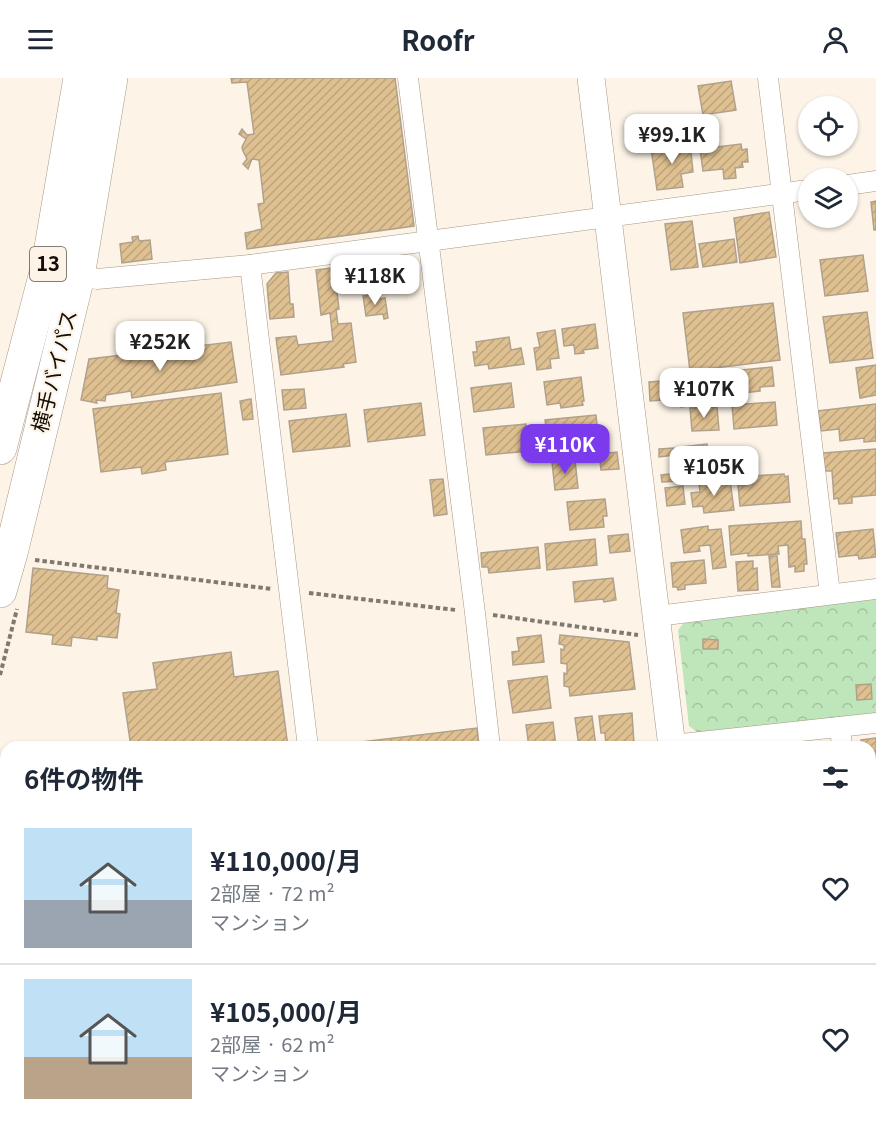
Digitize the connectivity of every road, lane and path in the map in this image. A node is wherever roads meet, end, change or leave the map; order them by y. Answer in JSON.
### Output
{"nodes":[{"id":1,"x":80,"y":78,"type":"edge"},
{"id":2,"x":111,"y":78,"type":"edge"},
{"id":3,"x":408,"y":78,"type":"edge"},
{"id":4,"x":591,"y":78,"type":"edge"},
{"id":5,"x":768,"y":78,"type":"edge"},
{"id":6,"x":876,"y":181,"type":"edge"},
{"id":7,"x":858,"y":184,"type":"edge"},
{"id":8,"x":798,"y":192,"type":"edge"},
{"id":9,"x":782,"y":194,"type":"junction"},
{"id":10,"x":608,"y":217,"type":"junction"},
{"id":11,"x":429,"y":241,"type":"junction"},
{"id":12,"x":250,"y":265,"type":"junction"},
{"id":13,"x":78,"y":276,"type":"junction"},
{"id":14,"x":0,"y":448,"type":"edge"},
{"id":15,"x":30,"y":559,"type":"dead end"},
{"id":16,"x":876,"y":589,"type":"edge"},
{"id":17,"x":0,"y":591,"type":"edge"},
{"id":18,"x":290,"y":591,"type":"junction"},
{"id":19,"x":830,"y":594,"type":"junction"},
{"id":20,"x":657,"y":616,"type":"junction"},
{"id":21,"x":876,"y":723,"type":"edge"},
{"id":22,"x":840,"y":726,"type":"junction"},
{"id":23,"x":307,"y":741,"type":"edge"},
{"id":24,"x":489,"y":741,"type":"edge"},
{"id":25,"x":671,"y":741,"type":"edge"},
{"id":26,"x":714,"y":741,"type":"edge"},
{"id":27,"x":841,"y":741,"type":"edge"}],
"edges":[{"from":1,"to":14,"type":"highway","name":"横手バイパス","number":"13"},
{"from":2,"to":13,"type":"highway","name":"横手バイパス","number":"13"},
{"from":3,"to":11,"type":"street"},
{"from":4,"to":10,"type":"street"},
{"from":5,"to":9,"type":"street"},
{"from":6,"to":7,"type":"street"},
{"from":8,"to":9,"type":"street"},
{"from":9,"to":10,"type":"street"},
{"from":9,"to":19,"type":"street"},
{"from":10,"to":11,"type":"street"},
{"from":10,"to":20,"type":"street"},
{"from":11,"to":12,"type":"street"},
{"from":11,"to":24,"type":"street"},
{"from":12,"to":13,"type":"street"},
{"from":12,"to":18,"type":"street"},
{"from":13,"to":17,"type":"highway","name":"横手バイパス","number":"13"},
{"from":15,"to":18,"type":"path"},
{"from":16,"to":19,"type":"street"},
{"from":18,"to":23,"type":"street"},
{"from":19,"to":20,"type":"street"},
{"from":20,"to":25,"type":"street"},
{"from":21,"to":22,"type":"street"},
{"from":22,"to":26,"type":"street"},
{"from":22,"to":27,"type":"street"}]}
